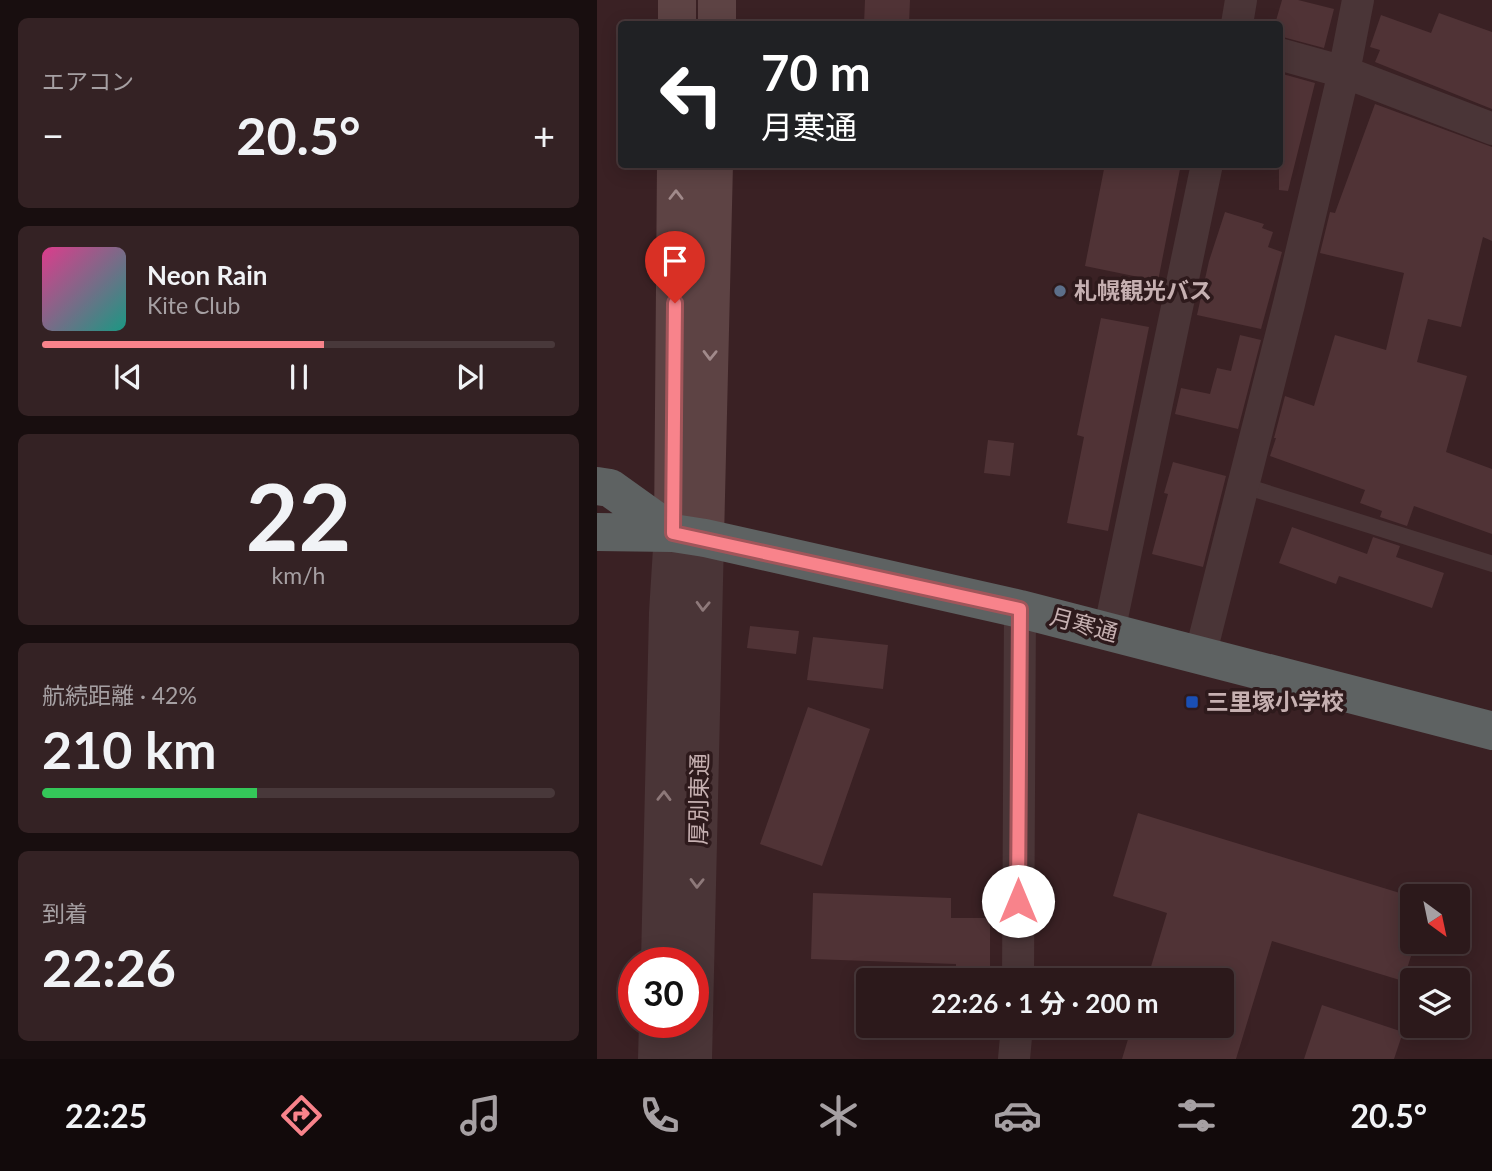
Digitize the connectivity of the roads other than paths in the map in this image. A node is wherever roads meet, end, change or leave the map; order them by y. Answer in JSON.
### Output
{"nodes":[{"id":1,"x":677,"y":0,"type":"edge"},
{"id":2,"x":717,"y":0,"type":"edge"},
{"id":3,"x":1242,"y":0,"type":"edge"},
{"id":4,"x":1358,"y":0,"type":"edge"},
{"id":5,"x":677,"y":21,"type":"edge"},
{"id":6,"x":717,"y":21,"type":"edge"},
{"id":7,"x":1238,"y":21,"type":"edge"},
{"id":8,"x":1283,"y":55,"type":"edge"},
{"id":9,"x":1344,"y":72,"type":"junction"},
{"id":10,"x":1492,"y":129,"type":"edge"},
{"id":11,"x":676,"y":168,"type":"edge"},
{"id":12,"x":714,"y":168,"type":"edge"},
{"id":13,"x":1206,"y":168,"type":"edge"},
{"id":14,"x":597,"y":486,"type":"edge"},
{"id":15,"x":1245,"y":486,"type":"junction"},
{"id":16,"x":597,"y":531,"type":"edge"},
{"id":17,"x":689,"y":535,"type":"junction"},
{"id":18,"x":1492,"y":564,"type":"edge"},
{"id":19,"x":1020,"y":609,"type":"junction"},
{"id":20,"x":1109,"y":632,"type":"junction"},
{"id":21,"x":1200,"y":656,"type":"junction"},
{"id":22,"x":1492,"y":731,"type":"edge"},
{"id":23,"x":660,"y":947,"type":"edge"},
{"id":24,"x":1018,"y":968,"type":"edge"},
{"id":25,"x":658,"y":1038,"type":"edge"},
{"id":26,"x":1016,"y":1038,"type":"edge"},
{"id":27,"x":657,"y":1059,"type":"edge"},
{"id":28,"x":693,"y":1059,"type":"edge"},
{"id":29,"x":1014,"y":1059,"type":"edge"}],
"edges":[{"from":1,"to":5,"type":"main road"},
{"from":2,"to":6,"type":"main road"},
{"from":3,"to":7,"type":"street"},
{"from":4,"to":9,"type":"street"},
{"from":8,"to":9,"type":"street"},
{"from":9,"to":10,"type":"street"},
{"from":9,"to":15,"type":"street"},
{"from":17,"to":11,"type":"main road","one_way":true},
{"from":12,"to":17,"type":"main road","one_way":true},
{"from":13,"to":20,"type":"street"},
{"from":14,"to":17,"type":"highway","name":"月寒通"},
{"from":15,"to":18,"type":"lane"},
{"from":15,"to":21,"type":"street"},
{"from":16,"to":17,"type":"highway","name":"月寒通"},
{"from":17,"to":19,"type":"highway","name":"月寒通"},
{"from":23,"to":17,"type":"street","name":"厚別東通","one_way":true},
{"from":17,"to":28,"type":"street","name":"厚別東通","one_way":true},
{"from":19,"to":20,"type":"highway","name":"月寒通"},
{"from":19,"to":24,"type":"street"},
{"from":20,"to":21,"type":"highway","name":"月寒通"},
{"from":21,"to":22,"type":"highway","name":"月寒通"},
{"from":25,"to":27,"type":"street"},
{"from":26,"to":29,"type":"street"}]}
